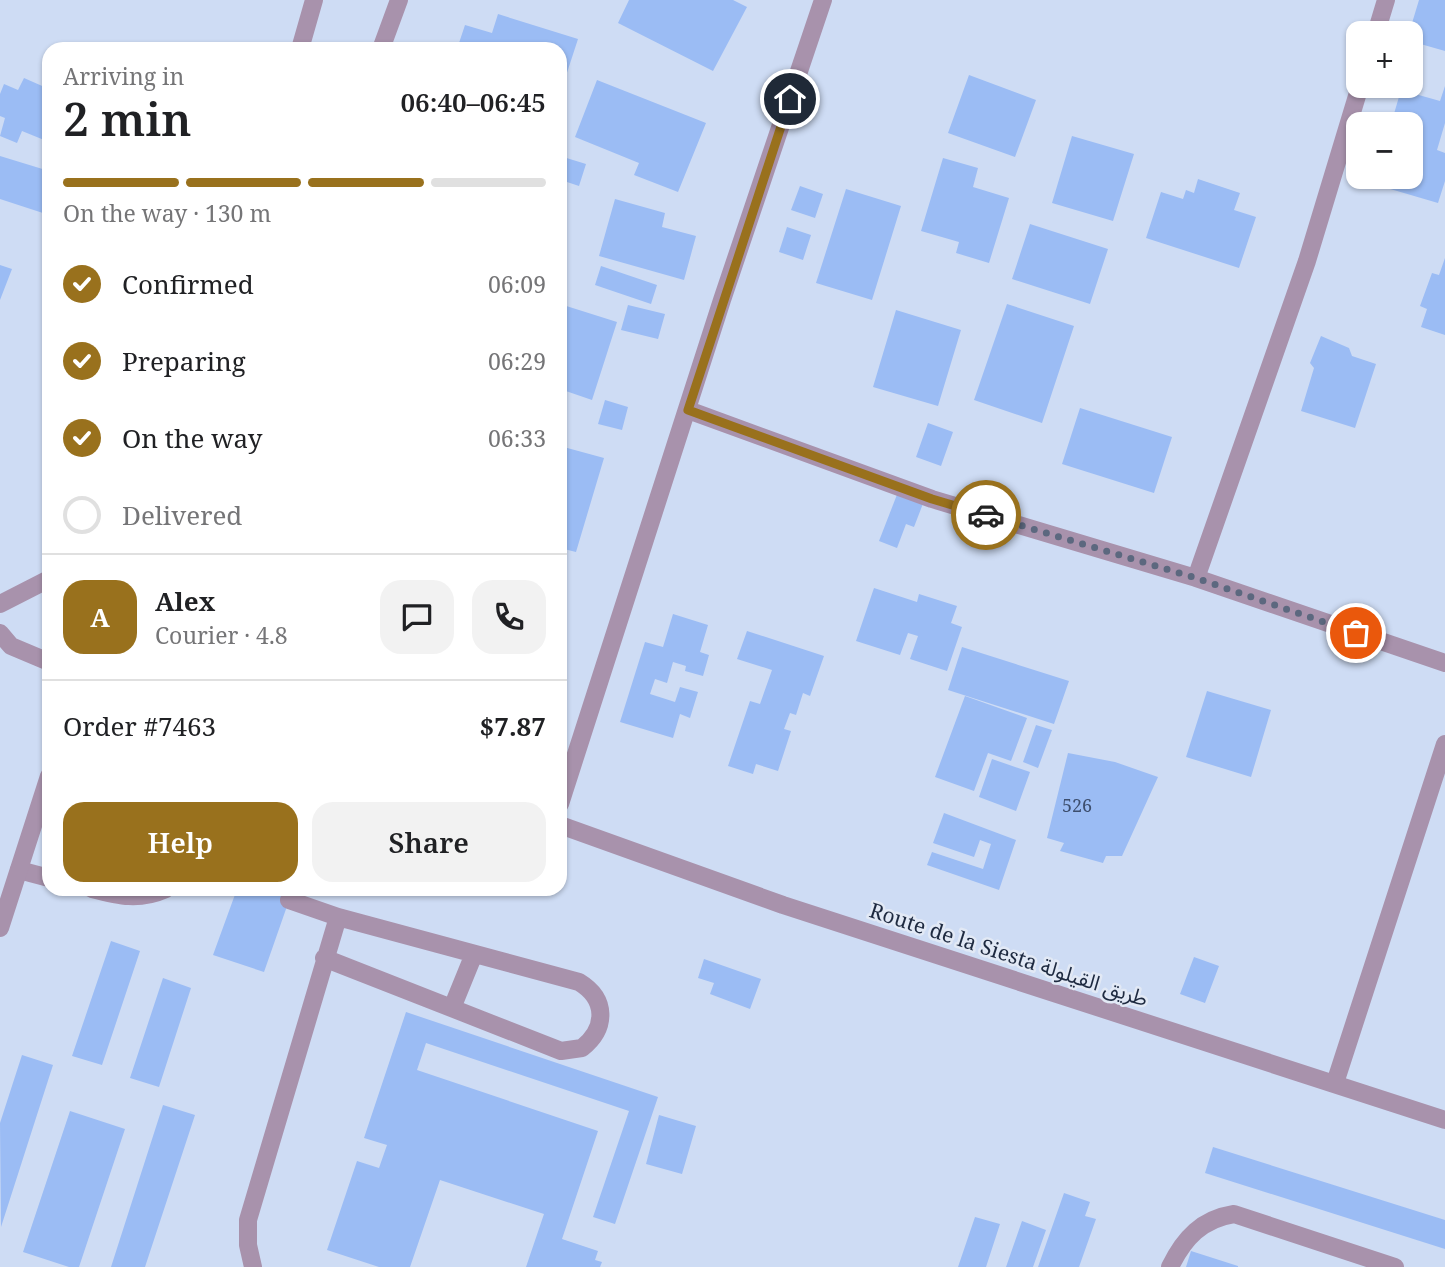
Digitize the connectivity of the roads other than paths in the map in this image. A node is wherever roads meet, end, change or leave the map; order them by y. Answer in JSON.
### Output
{"nodes":[{"id":1,"x":314,"y":0,"type":"edge"},
{"id":2,"x":398,"y":0,"type":"edge"},
{"id":3,"x":823,"y":0,"type":"edge"},
{"id":4,"x":1386,"y":0,"type":"edge"},
{"id":5,"x":1380,"y":21,"type":"edge"},
{"id":6,"x":302,"y":42,"type":"edge"},
{"id":7,"x":383,"y":42,"type":"edge"},
{"id":8,"x":1356,"y":98,"type":"edge"},
{"id":9,"x":688,"y":410,"type":"junction"},
{"id":10,"x":1196,"y":578,"type":"junction"},
{"id":11,"x":42,"y":583,"type":"edge"},
{"id":12,"x":0,"y":604,"type":"edge"},
{"id":13,"x":0,"y":633,"type":"edge"},
{"id":14,"x":42,"y":659,"type":"edge"},
{"id":15,"x":1445,"y":663,"type":"edge"},
{"id":16,"x":1445,"y":744,"type":"edge"},
{"id":17,"x":567,"y":782,"type":"edge"},
{"id":18,"x":42,"y":798,"type":"edge"},
{"id":19,"x":567,"y":828,"type":"edge"},
{"id":20,"x":19,"y":870,"type":"junction"},
{"id":21,"x":42,"y":876,"type":"edge"},
{"id":22,"x":118,"y":896,"type":"edge"},
{"id":23,"x":147,"y":896,"type":"edge"},
{"id":24,"x":289,"y":900,"type":"dead end"},
{"id":25,"x":338,"y":917,"type":"junction"},
{"id":26,"x":0,"y":928,"type":"edge"},
{"id":27,"x":474,"y":954,"type":"junction"},
{"id":28,"x":324,"y":958,"type":"junction"},
{"id":29,"x":452,"y":1008,"type":"junction"},
{"id":30,"x":1335,"y":1083,"type":"junction"},
{"id":31,"x":1445,"y":1120,"type":"edge"},
{"id":32,"x":253,"y":1267,"type":"edge"},
{"id":33,"x":1170,"y":1267,"type":"edge"},
{"id":34,"x":1395,"y":1267,"type":"edge"}],
"edges":[{"from":1,"to":6,"type":"street"},
{"from":2,"to":7,"type":"street"},
{"from":3,"to":9,"type":"street"},
{"from":4,"to":5,"type":"street"},
{"from":8,"to":10,"type":"street"},
{"from":9,"to":10,"type":"street"},
{"from":9,"to":17,"type":"street"},
{"from":10,"to":15,"type":"street"},
{"from":11,"to":12,"type":"street"},
{"from":13,"to":14,"type":"street"},
{"from":16,"to":30,"type":"street"},
{"from":18,"to":20,"type":"street"},
{"from":19,"to":30,"type":"street","name":"Route de la Siesta طريق القيلولة"},
{"from":20,"to":21,"type":"street"},
{"from":20,"to":26,"type":"street"},
{"from":22,"to":23,"type":"street"},
{"from":24,"to":25,"type":"street"},
{"from":25,"to":27,"type":"street"},
{"from":25,"to":28,"type":"street"},
{"from":27,"to":29,"type":"street"},
{"from":27,"to":29,"type":"street"},
{"from":28,"to":29,"type":"street"},
{"from":28,"to":32,"type":"street"},
{"from":30,"to":31,"type":"street","name":"Route de la Siesta طريق القيلولة"},
{"from":33,"to":34,"type":"street"}]}
